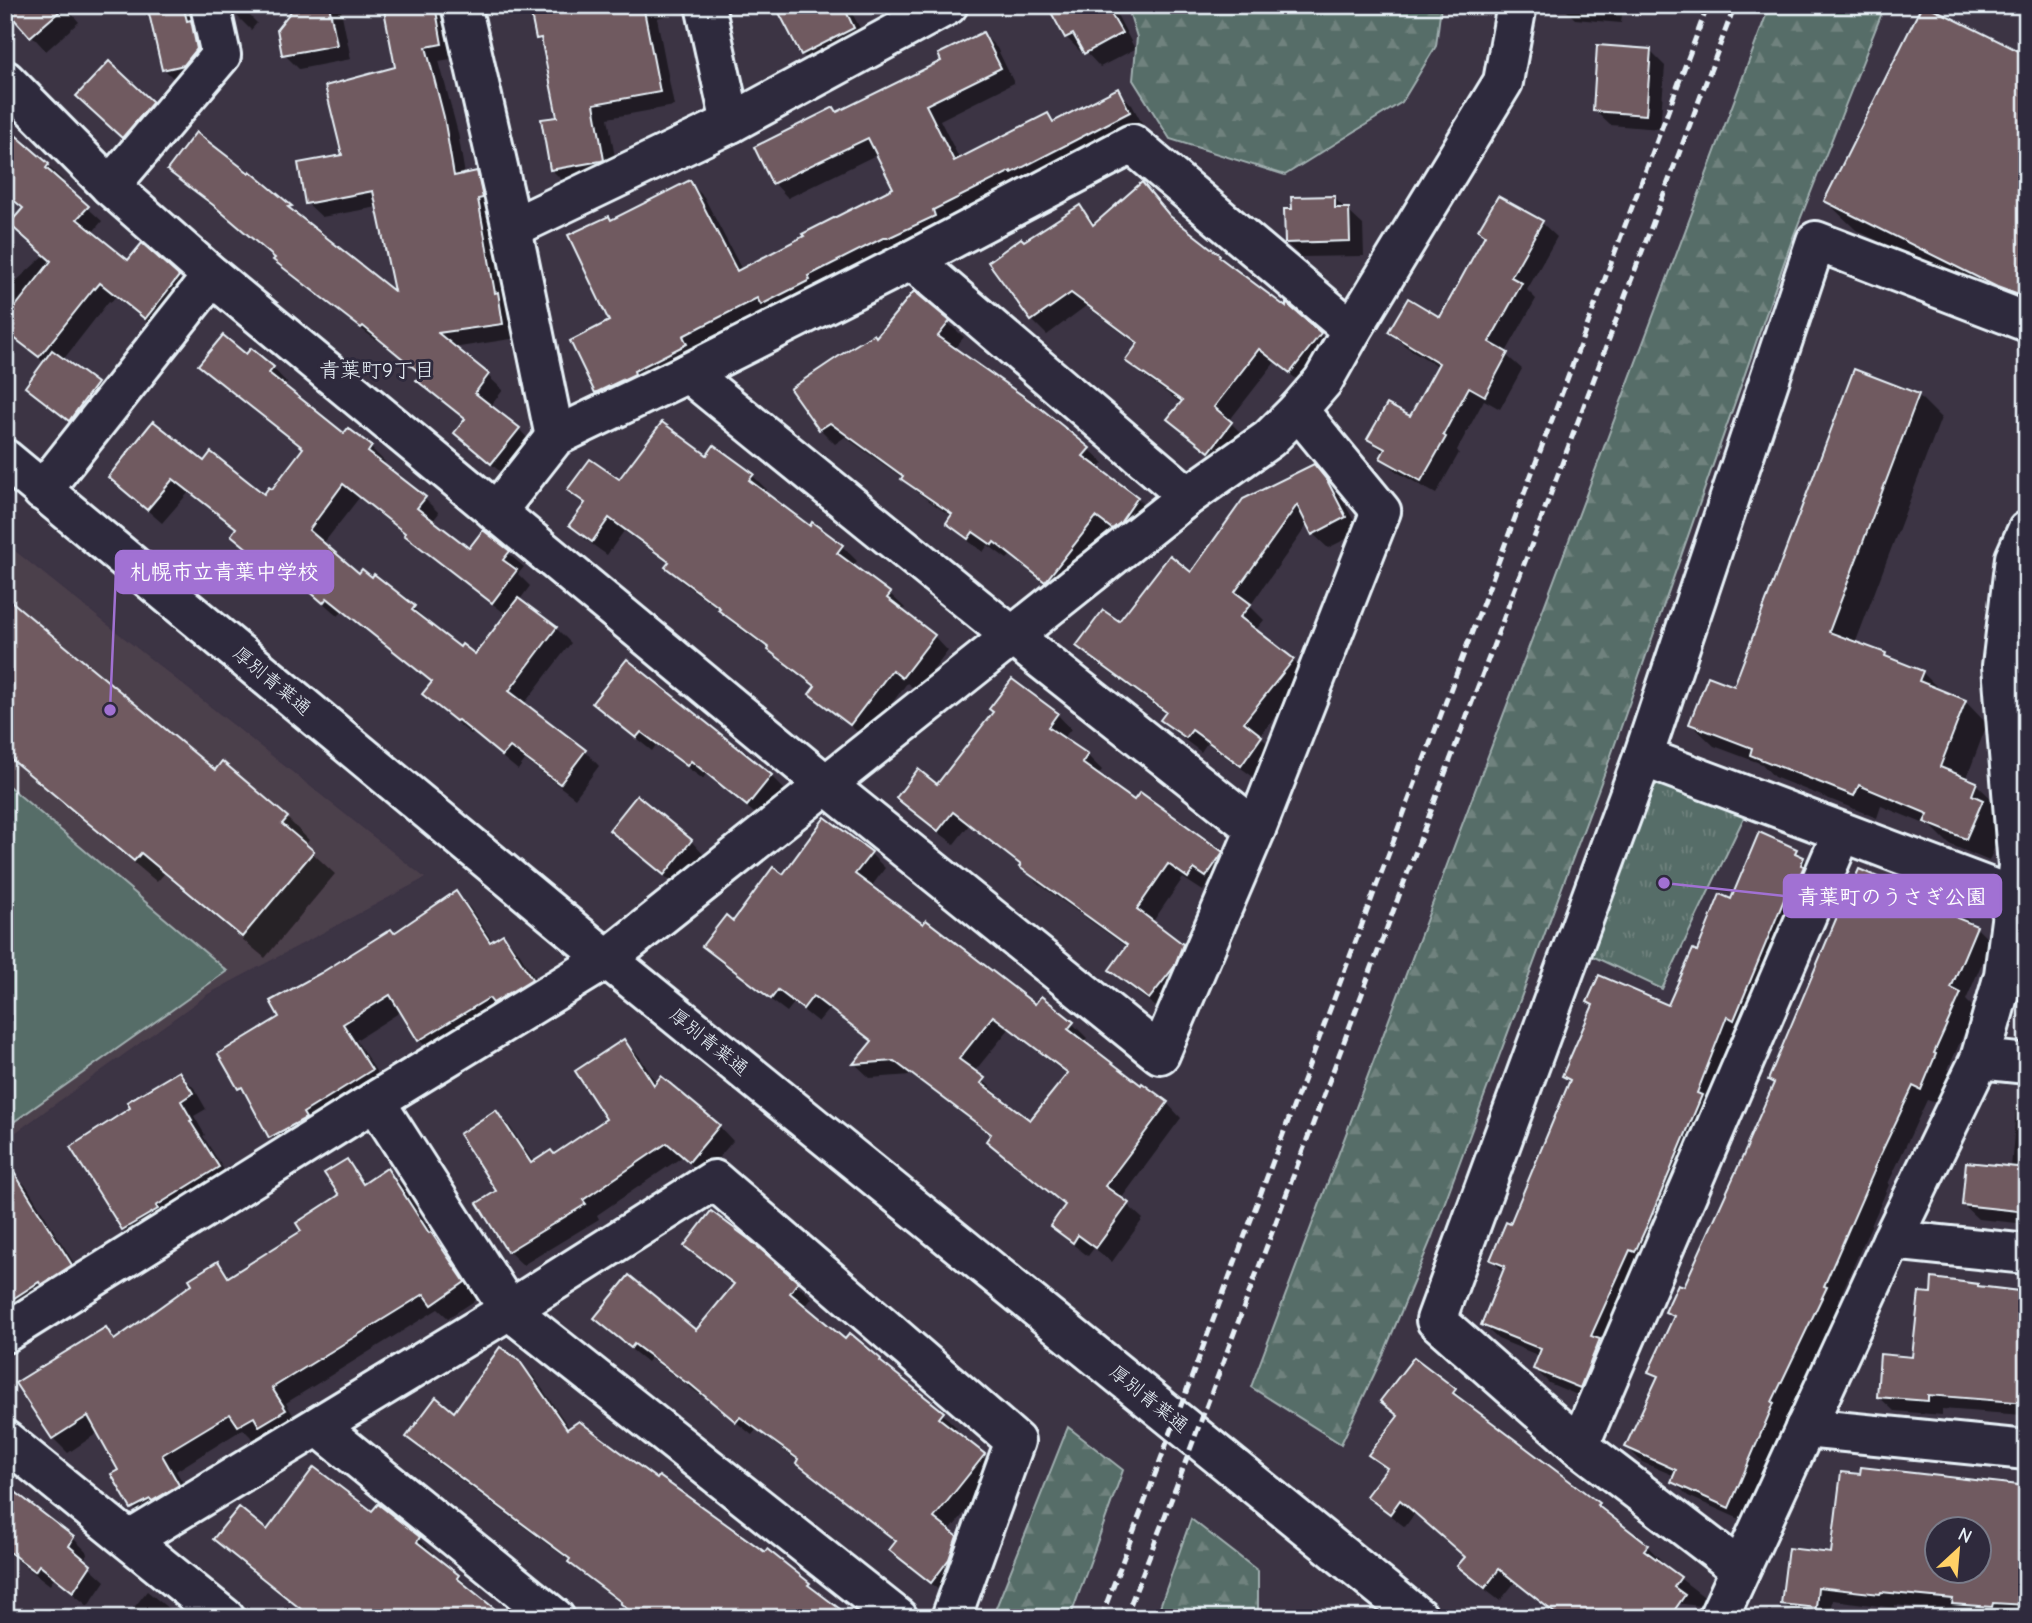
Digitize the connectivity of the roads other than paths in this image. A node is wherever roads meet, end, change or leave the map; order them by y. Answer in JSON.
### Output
{"nodes":[{"id":1,"x":210,"y":5,"type":"edge"},
{"id":2,"x":461,"y":5,"type":"edge"},
{"id":3,"x":705,"y":5,"type":"edge"},
{"id":4,"x":948,"y":5,"type":"edge"},
{"id":5,"x":1517,"y":5,"type":"edge"},
{"id":6,"x":5,"y":80,"type":"edge"},
{"id":7,"x":732,"y":123,"type":"junction"},
{"id":8,"x":110,"y":186,"type":"junction"},
{"id":9,"x":512,"y":228,"type":"junction"},
{"id":10,"x":912,"y":260,"type":"junction"},
{"id":11,"x":212,"y":276,"type":"junction"},
{"id":12,"x":2027,"y":322,"type":"edge"},
{"id":13,"x":1352,"y":330,"type":"junction"},
{"id":14,"x":688,"y":373,"type":"junction"},
{"id":15,"x":1298,"y":410,"type":"junction"},
{"id":16,"x":555,"y":437,"type":"junction"},
{"id":17,"x":5,"y":459,"type":"edge"},
{"id":18,"x":42,"y":491,"type":"junction"},
{"id":19,"x":1188,"y":496,"type":"junction"},
{"id":20,"x":496,"y":512,"type":"junction"},
{"id":21,"x":2027,"y":531,"type":"edge"},
{"id":22,"x":1012,"y":636,"type":"junction"},
{"id":23,"x":2015,"y":668,"type":"edge"},
{"id":24,"x":1643,"y":757,"type":"junction"},
{"id":25,"x":825,"y":784,"type":"junction"},
{"id":26,"x":1256,"y":829,"type":"junction"},
{"id":27,"x":1842,"y":833,"type":"junction"},
{"id":28,"x":2020,"y":877,"type":"edge"},
{"id":29,"x":607,"y":959,"type":"junction"},
{"id":30,"x":1980,"y":1059,"type":"junction"},
{"id":31,"x":2027,"y":1064,"type":"edge"},
{"id":32,"x":375,"y":1101,"type":"junction"},
{"id":33,"x":1892,"y":1240,"type":"junction"},
{"id":34,"x":2027,"y":1254,"type":"edge"},
{"id":35,"x":509,"y":1310,"type":"junction"},
{"id":36,"x":5,"y":1333,"type":"edge"},
{"id":37,"x":319,"y":1427,"type":"junction"},
{"id":38,"x":1805,"y":1428,"type":"junction"},
{"id":39,"x":5,"y":1440,"type":"edge"},
{"id":40,"x":1579,"y":1446,"type":"junction"},
{"id":41,"x":2027,"y":1450,"type":"edge"},
{"id":42,"x":130,"y":1540,"type":"junction"},
{"id":43,"x":1740,"y":1569,"type":"junction"},
{"id":44,"x":225,"y":1618,"type":"edge"},
{"id":45,"x":555,"y":1618,"type":"edge"},
{"id":46,"x":898,"y":1618,"type":"edge"},
{"id":47,"x":951,"y":1618,"type":"edge"},
{"id":48,"x":1419,"y":1618,"type":"edge"},
{"id":49,"x":1718,"y":1618,"type":"edge"}],
"edges":[{"from":1,"to":8,"type":"street"},
{"from":2,"to":9,"type":"street"},
{"from":3,"to":7,"type":"street"},
{"from":4,"to":7,"type":"street"},
{"from":5,"to":13,"type":"street"},
{"from":6,"to":8,"type":"street"},
{"from":7,"to":9,"type":"street"},
{"from":8,"to":11,"type":"street"},
{"from":9,"to":16,"type":"street"},
{"from":10,"to":13,"type":"street"},
{"from":10,"to":14,"type":"street"},
{"from":10,"to":19,"type":"street"},
{"from":11,"to":18,"type":"street"},
{"from":11,"to":20,"type":"street"},
{"from":12,"to":24,"type":"street"},
{"from":13,"to":15,"type":"street"},
{"from":14,"to":16,"type":"street"},
{"from":14,"to":22,"type":"street"},
{"from":15,"to":19,"type":"street"},
{"from":15,"to":26,"type":"street"},
{"from":16,"to":20,"type":"street"},
{"from":17,"to":18,"type":"street","name":"厚別青葉通"},
{"from":18,"to":29,"type":"street","name":"厚別青葉通"},
{"from":19,"to":22,"type":"street"},
{"from":20,"to":25,"type":"street"},
{"from":21,"to":23,"type":"street"},
{"from":22,"to":25,"type":"street"},
{"from":22,"to":26,"type":"street"},
{"from":23,"to":28,"type":"street"},
{"from":24,"to":27,"type":"street"},
{"from":24,"to":40,"type":"street"},
{"from":25,"to":26,"type":"street"},
{"from":25,"to":29,"type":"street"},
{"from":27,"to":28,"type":"street"},
{"from":27,"to":40,"type":"street"},
{"from":28,"to":30,"type":"street"},
{"from":29,"to":32,"type":"street"},
{"from":29,"to":48,"type":"street","name":"厚別青葉通"},
{"from":30,"to":31,"type":"street"},
{"from":30,"to":33,"type":"street"},
{"from":32,"to":35,"type":"street"},
{"from":32,"to":36,"type":"street"},
{"from":33,"to":34,"type":"street"},
{"from":33,"to":38,"type":"street"},
{"from":35,"to":37,"type":"street"},
{"from":35,"to":46,"type":"street"},
{"from":35,"to":47,"type":"street"},
{"from":37,"to":42,"type":"street"},
{"from":37,"to":45,"type":"street"},
{"from":38,"to":41,"type":"street"},
{"from":38,"to":43,"type":"street"},
{"from":39,"to":42,"type":"street"},
{"from":40,"to":43,"type":"street"},
{"from":42,"to":44,"type":"street"},
{"from":43,"to":49,"type":"street"}]}
